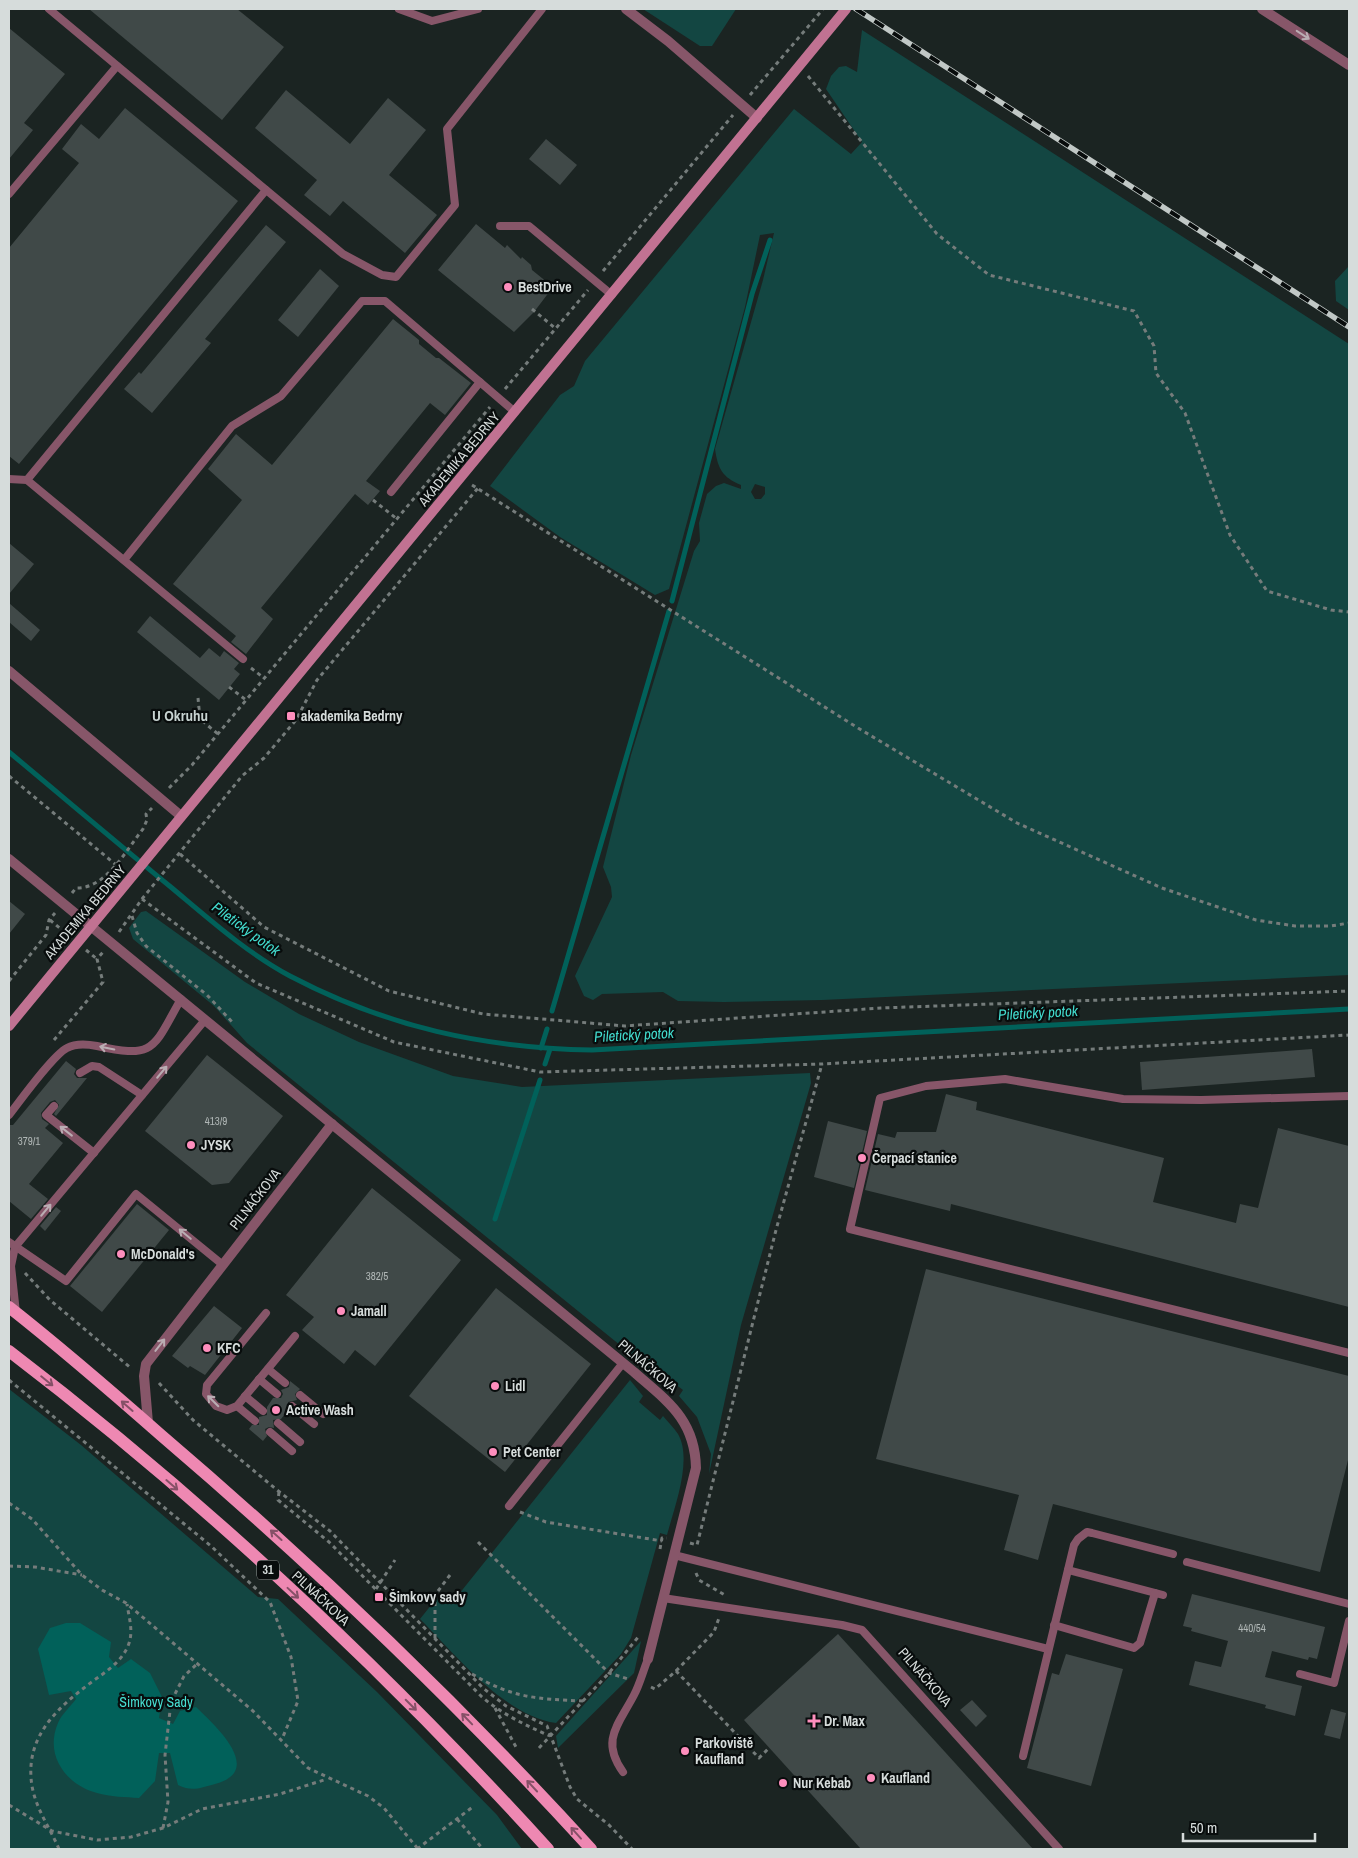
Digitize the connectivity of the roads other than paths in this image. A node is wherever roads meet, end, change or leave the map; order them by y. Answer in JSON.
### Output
{"nodes":[{"id":1,"x":49,"y":9,"type":"edge"},
{"id":2,"x":398,"y":9,"type":"edge"},
{"id":3,"x":478,"y":9,"type":"edge"},
{"id":4,"x":542,"y":9,"type":"edge"},
{"id":5,"x":626,"y":9,"type":"edge"},
{"id":6,"x":1262,"y":9,"type":"edge"},
{"id":7,"x":844,"y":10,"type":"edge"},
{"id":8,"x":1349,"y":65,"type":"edge"},
{"id":9,"x":117,"y":66,"type":"junction"},
{"id":10,"x":757,"y":118,"type":"junction"},
{"id":11,"x":266,"y":190,"type":"junction"},
{"id":12,"x":9,"y":194,"type":"edge"},
{"id":13,"x":500,"y":226,"type":"dead end"},
{"id":14,"x":612,"y":295,"type":"junction"},
{"id":15,"x":480,"y":382,"type":"junction"},
{"id":16,"x":515,"y":412,"type":"junction"},
{"id":17,"x":9,"y":479,"type":"edge"},
{"id":18,"x":27,"y":480,"type":"junction"},
{"id":19,"x":391,"y":492,"type":"dead end"},
{"id":20,"x":124,"y":560,"type":"junction"},
{"id":21,"x":243,"y":659,"type":"dead end"},
{"id":22,"x":9,"y":671,"type":"edge"},
{"id":23,"x":181,"y":816,"type":"junction"},
{"id":24,"x":9,"y":859,"type":"edge"},
{"id":25,"x":91,"y":926,"type":"junction"},
{"id":26,"x":181,"y":999,"type":"junction"},
{"id":27,"x":205,"y":1020,"type":"junction"},
{"id":28,"x":9,"y":1026,"type":"edge"},
{"id":29,"x":80,"y":1073,"type":"dead end"},
{"id":30,"x":142,"y":1095,"type":"junction"},
{"id":31,"x":1349,"y":1096,"type":"edge"},
{"id":32,"x":54,"y":1106,"type":"dead end"},
{"id":33,"x":9,"y":1115,"type":"edge"},
{"id":34,"x":332,"y":1124,"type":"junction"},
{"id":35,"x":94,"y":1153,"type":"junction"},
{"id":36,"x":12,"y":1244,"type":"edge"},
{"id":37,"x":220,"y":1269,"type":"junction"},
{"id":38,"x":12,"y":1310,"type":"edge"},
{"id":39,"x":266,"y":1313,"type":"dead end"},
{"id":40,"x":295,"y":1336,"type":"dead end"},
{"id":41,"x":9,"y":1351,"type":"edge"},
{"id":42,"x":1349,"y":1353,"type":"edge"},
{"id":43,"x":623,"y":1363,"type":"junction"},
{"id":44,"x":268,"y":1369,"type":"junction"},
{"id":45,"x":259,"y":1379,"type":"junction"},
{"id":46,"x":285,"y":1383,"type":"dead end"},
{"id":47,"x":277,"y":1394,"type":"dead end"},
{"id":48,"x":300,"y":1395,"type":"dead end"},
{"id":49,"x":245,"y":1396,"type":"junction"},
{"id":50,"x":237,"y":1406,"type":"junction"},
{"id":51,"x":292,"y":1406,"type":"dead end"},
{"id":52,"x":263,"y":1411,"type":"dead end"},
{"id":53,"x":323,"y":1414,"type":"dead end"},
{"id":54,"x":255,"y":1421,"type":"dead end"},
{"id":55,"x":148,"y":1423,"type":"junction"},
{"id":56,"x":278,"y":1423,"type":"dead end"},
{"id":57,"x":314,"y":1424,"type":"dead end"},
{"id":58,"x":270,"y":1432,"type":"dead end"},
{"id":59,"x":300,"y":1442,"type":"dead end"},
{"id":60,"x":292,"y":1451,"type":"dead end"},
{"id":61,"x":509,"y":1506,"type":"road end"},
{"id":62,"x":1172,"y":1554,"type":"dead end"},
{"id":63,"x":674,"y":1555,"type":"junction"},
{"id":64,"x":1187,"y":1562,"type":"dead end"},
{"id":65,"x":1068,"y":1570,"type":"junction"},
{"id":66,"x":663,"y":1598,"type":"junction"},
{"id":67,"x":1349,"y":1604,"type":"edge"},
{"id":68,"x":1349,"y":1621,"type":"edge"},
{"id":69,"x":1054,"y":1625,"type":"junction"},
{"id":70,"x":1048,"y":1649,"type":"junction"},
{"id":71,"x":648,"y":1659,"type":"joint"},
{"id":72,"x":1300,"y":1674,"type":"dead end"},
{"id":73,"x":1023,"y":1756,"type":"dead end"},
{"id":74,"x":623,"y":1772,"type":"dead end"},
{"id":75,"x":548,"y":1849,"type":"edge"},
{"id":76,"x":591,"y":1849,"type":"edge"},
{"id":77,"x":1059,"y":1849,"type":"edge"}],
"edges":[{"from":1,"to":9,"type":"lane"},
{"from":2,"to":3,"type":"lane"},
{"from":4,"to":11,"type":"lane"},
{"from":5,"to":10,"type":"street"},
{"from":6,"to":8,"type":"street","one_way":true},
{"from":7,"to":10,"type":"street","name":"AKADEMIKA BEDRNY"},
{"from":9,"to":11,"type":"lane"},
{"from":9,"to":12,"type":"lane"},
{"from":10,"to":14,"type":"street","name":"AKADEMIKA BEDRNY"},
{"from":11,"to":18,"type":"lane"},
{"from":13,"to":14,"type":"lane"},
{"from":14,"to":16,"type":"street","name":"AKADEMIKA BEDRNY"},
{"from":15,"to":16,"type":"lane"},
{"from":15,"to":19,"type":"lane"},
{"from":15,"to":20,"type":"lane"},
{"from":16,"to":23,"type":"street","name":"AKADEMIKA BEDRNY"},
{"from":17,"to":18,"type":"lane"},
{"from":18,"to":20,"type":"lane"},
{"from":20,"to":21,"type":"lane"},
{"from":22,"to":23,"type":"street"},
{"from":23,"to":25,"type":"street","name":"AKADEMIKA BEDRNY"},
{"from":24,"to":25,"type":"street","name":"PILNÁČKOVA"},
{"from":25,"to":26,"type":"street","name":"PILNÁČKOVA"},
{"from":25,"to":28,"type":"street","name":"AKADEMIKA BEDRNY"},
{"from":26,"to":27,"type":"street","name":"PILNÁČKOVA"},
{"from":26,"to":33,"type":"lane","one_way":true},
{"from":30,"to":27,"type":"lane","one_way":true},
{"from":27,"to":34,"type":"street","name":"PILNÁČKOVA"},
{"from":29,"to":30,"type":"lane"},
{"from":30,"to":35,"type":"lane"},
{"from":31,"to":42,"type":"lane"},
{"from":35,"to":32,"type":"lane","one_way":true},
{"from":34,"to":37,"type":"street","name":"PILNÁČKOVA"},
{"from":34,"to":43,"type":"street","name":"PILNÁČKOVA"},
{"from":36,"to":35,"type":"lane","one_way":true},
{"from":37,"to":36,"type":"lane","one_way":true},
{"from":36,"to":38,"type":"lane","name":"PILNÁČKOVA"},
{"from":55,"to":37,"type":"street","name":"PILNÁČKOVA","one_way":true},
{"from":55,"to":38,"type":"main road","name":"PILNÁČKOVA","number":"31","one_way":true},
{"from":50,"to":39,"type":"lane","one_way":true},
{"from":40,"to":44,"type":"lane"},
{"from":41,"to":75,"type":"main road","name":"PILNÁČKOVA","number":"31","one_way":true},
{"from":43,"to":61,"type":"lane"},
{"from":43,"to":63,"type":"street","name":"PILNÁČKOVA"},
{"from":44,"to":45,"type":"lane"},
{"from":44,"to":46,"type":"lane"},
{"from":45,"to":47,"type":"lane"},
{"from":45,"to":49,"type":"lane"},
{"from":48,"to":53,"type":"lane"},
{"from":49,"to":50,"type":"lane"},
{"from":49,"to":52,"type":"lane"},
{"from":50,"to":54,"type":"lane"},
{"from":51,"to":57,"type":"lane"},
{"from":76,"to":55,"type":"main road","name":"PILNÁČKOVA","number":"31","one_way":true},
{"from":56,"to":59,"type":"lane"},
{"from":58,"to":60,"type":"lane"},
{"from":62,"to":65,"type":"lane"},
{"from":63,"to":66,"type":"street","name":"PILNÁČKOVA"},
{"from":63,"to":70,"type":"lane"},
{"from":64,"to":67,"type":"lane"},
{"from":65,"to":69,"type":"lane"},
{"from":65,"to":69,"type":"lane"},
{"from":66,"to":71,"type":"street","name":"PILNÁČKOVA"},
{"from":66,"to":77,"type":"lane","name":"PILNÁČKOVA"},
{"from":68,"to":72,"type":"lane"},
{"from":69,"to":70,"type":"lane"},
{"from":70,"to":73,"type":"lane"},
{"from":71,"to":74,"type":"lane"}]}
